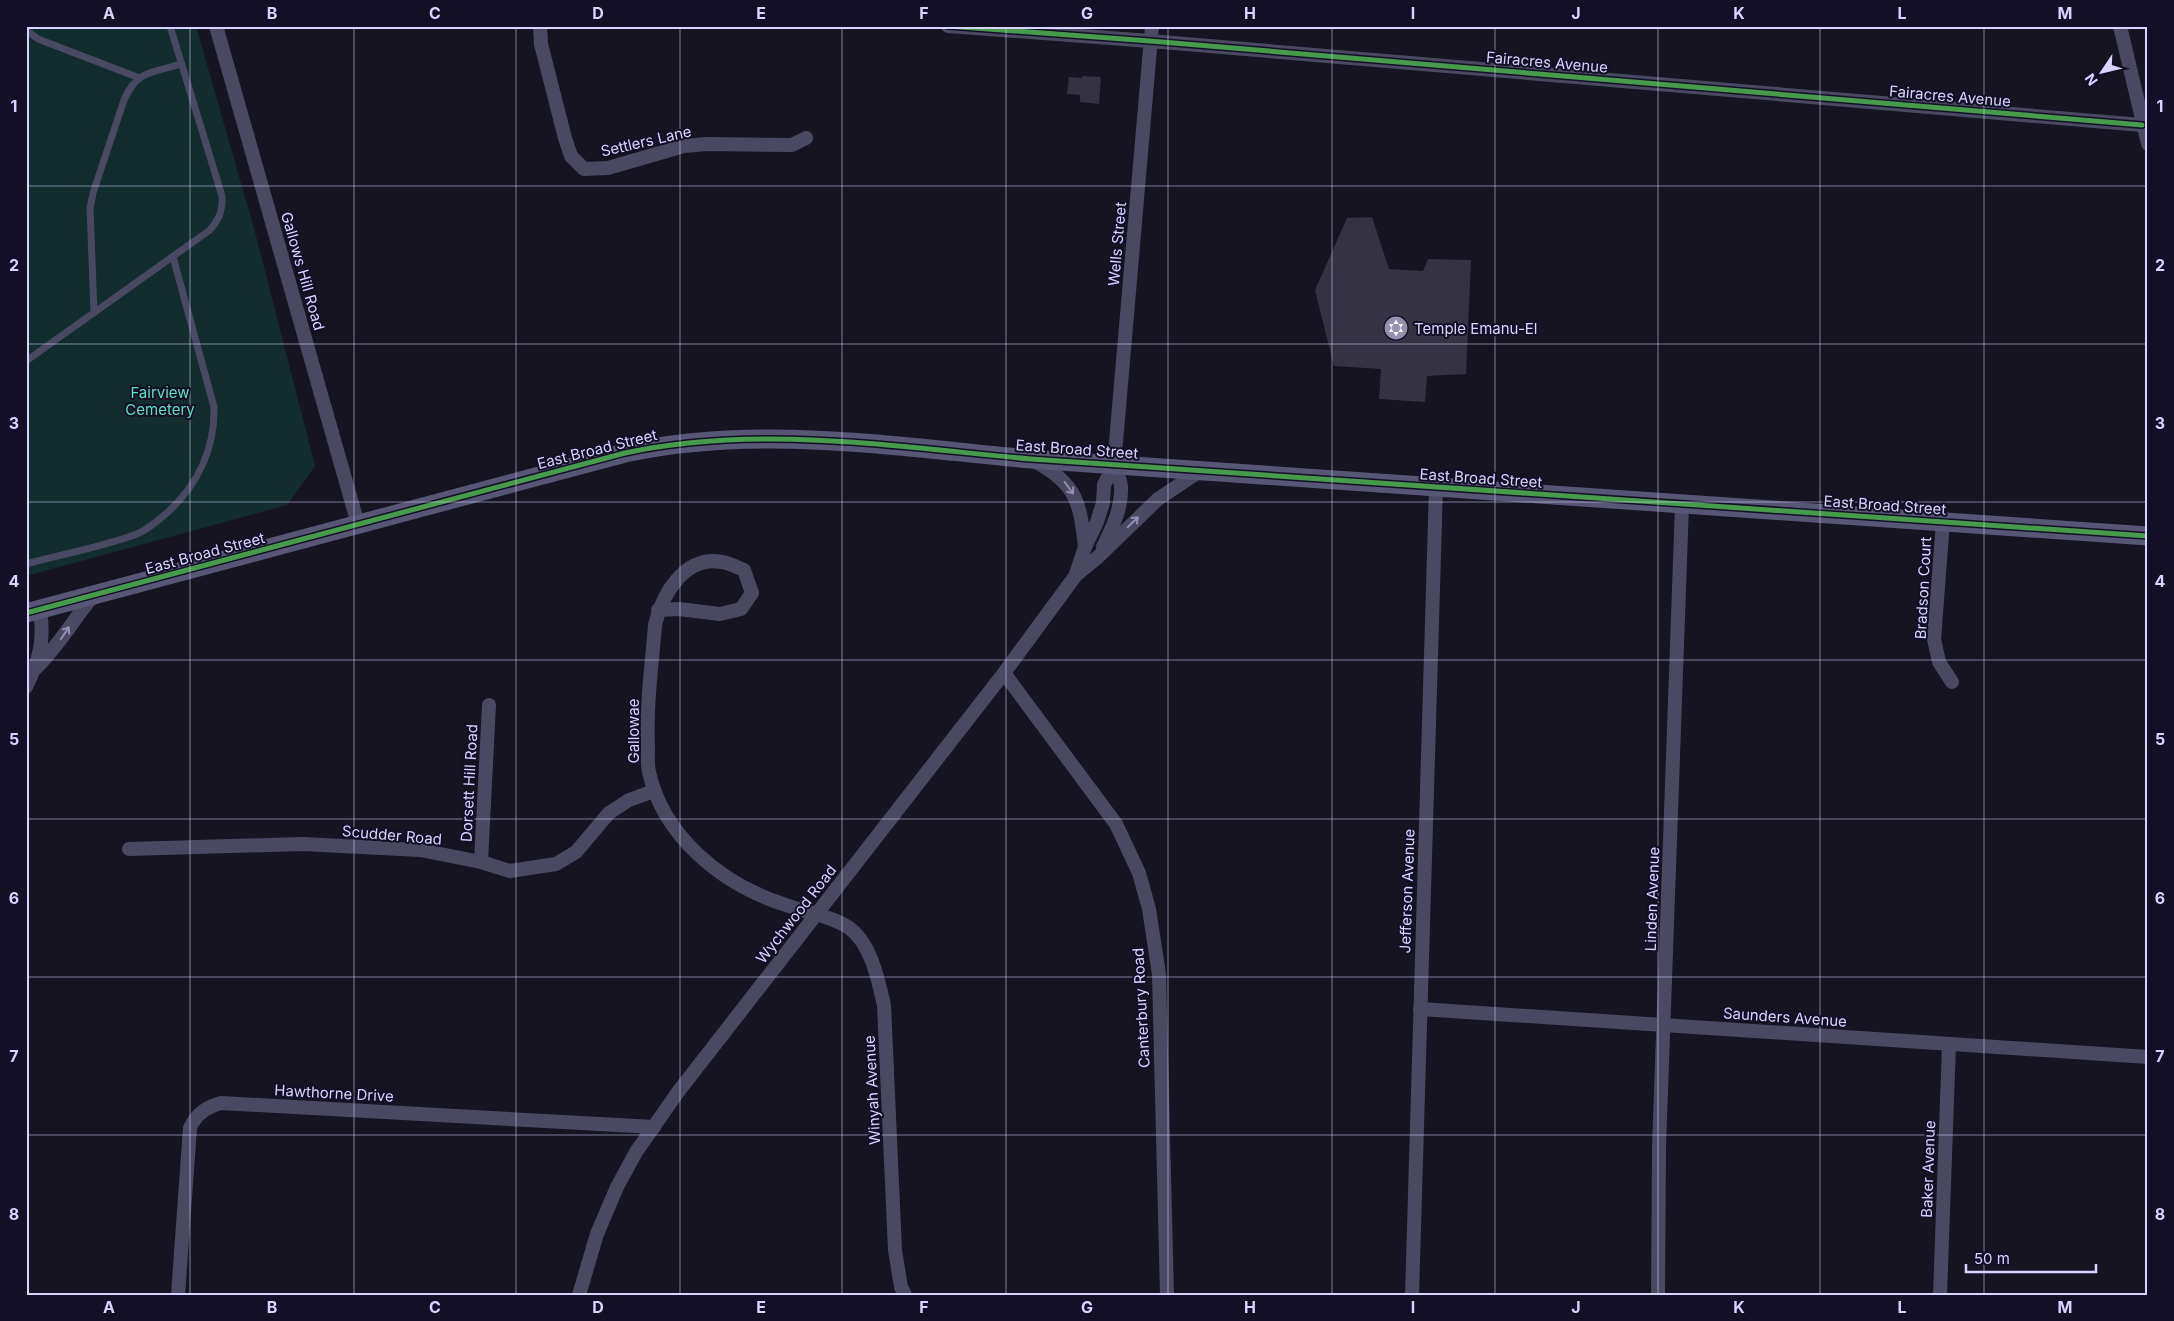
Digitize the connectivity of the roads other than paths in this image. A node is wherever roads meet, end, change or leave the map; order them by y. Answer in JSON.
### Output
{"nodes":[{"id":1,"x":170,"y":26,"type":"edge"},
{"id":2,"x":216,"y":26,"type":"edge"},
{"id":3,"x":540,"y":26,"type":"edge"},
{"id":4,"x":948,"y":26,"type":"edge"},
{"id":5,"x":1152,"y":26,"type":"edge"},
{"id":6,"x":2120,"y":26,"type":"edge"},
{"id":7,"x":26,"y":30,"type":"edge"},
{"id":8,"x":1150,"y":41,"type":"junction"},
{"id":9,"x":181,"y":64,"type":"junction"},
{"id":10,"x":138,"y":77,"type":"junction"},
{"id":11,"x":2142,"y":125,"type":"junction"},
{"id":12,"x":806,"y":138,"type":"dead end"},
{"id":13,"x":2148,"y":144,"type":"edge"},
{"id":14,"x":173,"y":257,"type":"junction"},
{"id":15,"x":94,"y":312,"type":"junction"},
{"id":16,"x":26,"y":361,"type":"edge"},
{"id":17,"x":1031,"y":459,"type":"junction"},
{"id":18,"x":1114,"y":465,"type":"junction"},
{"id":19,"x":1200,"y":471,"type":"junction"},
{"id":20,"x":1436,"y":488,"type":"junction"},
{"id":21,"x":1682,"y":505,"type":"junction"},
{"id":22,"x":1943,"y":522,"type":"junction"},
{"id":23,"x":358,"y":524,"type":"junction"},
{"id":24,"x":2148,"y":536,"type":"edge"},
{"id":25,"x":1085,"y":547,"type":"junction"},
{"id":26,"x":1098,"y":557,"type":"junction"},
{"id":27,"x":26,"y":564,"type":"edge"},
{"id":28,"x":1076,"y":575,"type":"junction"},
{"id":29,"x":93,"y":596,"type":"junction"},
{"id":30,"x":658,"y":610,"type":"junction"},
{"id":31,"x":33,"y":612,"type":"edge"},
{"id":32,"x":35,"y":669,"type":"junction"},
{"id":33,"x":1004,"y":673,"type":"junction"},
{"id":34,"x":1952,"y":682,"type":"dead end"},
{"id":35,"x":26,"y":687,"type":"edge"},
{"id":36,"x":489,"y":705,"type":"dead end"},
{"id":37,"x":654,"y":791,"type":"junction"},
{"id":38,"x":129,"y":849,"type":"dead end"},
{"id":39,"x":481,"y":862,"type":"junction"},
{"id":40,"x":816,"y":914,"type":"junction"},
{"id":41,"x":1420,"y":1009,"type":"junction"},
{"id":42,"x":1664,"y":1024,"type":"junction"},
{"id":43,"x":1949,"y":1045,"type":"junction"},
{"id":44,"x":2148,"y":1057,"type":"edge"},
{"id":45,"x":654,"y":1127,"type":"junction"},
{"id":46,"x":178,"y":1295,"type":"edge"},
{"id":47,"x":579,"y":1295,"type":"edge"},
{"id":48,"x":905,"y":1295,"type":"edge"},
{"id":49,"x":1166,"y":1295,"type":"edge"},
{"id":50,"x":1412,"y":1295,"type":"edge"},
{"id":51,"x":1658,"y":1295,"type":"edge"},
{"id":52,"x":1940,"y":1295,"type":"edge"}],
"edges":[{"from":1,"to":9,"type":"lane"},
{"from":2,"to":23,"type":"street","name":"Gallows Hill Road"},
{"from":3,"to":12,"type":"street","name":"Settlers Lane"},
{"from":4,"to":8,"type":"street","name":"Fairacres Avenue"},
{"from":5,"to":8,"type":"street","name":"Wells Street"},
{"from":6,"to":11,"type":"street"},
{"from":7,"to":10,"type":"lane"},
{"from":8,"to":11,"type":"street","name":"Fairacres Avenue"},
{"from":8,"to":18,"type":"street","name":"Wells Street"},
{"from":9,"to":10,"type":"lane"},
{"from":9,"to":14,"type":"lane"},
{"from":10,"to":15,"type":"lane"},
{"from":11,"to":13,"type":"street"},
{"from":14,"to":15,"type":"lane"},
{"from":14,"to":27,"type":"lane"},
{"from":15,"to":16,"type":"lane"},
{"from":17,"to":18,"type":"street","name":"East Broad Street"},
{"from":17,"to":23,"type":"street","name":"East Broad Street"},
{"from":17,"to":25,"type":"street","name":"Wychwood Road","one_way":true},
{"from":18,"to":19,"type":"street","name":"East Broad Street"},
{"from":18,"to":25,"type":"street","name":"Wychwood Road"},
{"from":18,"to":26,"type":"street","name":"Wychwood Road"},
{"from":19,"to":20,"type":"street","name":"East Broad Street"},
{"from":26,"to":19,"type":"street","name":"Wychwood Road","one_way":true},
{"from":20,"to":21,"type":"street","name":"East Broad Street"},
{"from":20,"to":41,"type":"street","name":"Jefferson Avenue"},
{"from":21,"to":22,"type":"street","name":"East Broad Street"},
{"from":21,"to":42,"type":"street","name":"Linden Avenue"},
{"from":22,"to":24,"type":"street","name":"East Broad Street"},
{"from":22,"to":34,"type":"street","name":"Bradson Court"},
{"from":23,"to":29,"type":"street","name":"East Broad Street"},
{"from":25,"to":28,"type":"street","name":"Wychwood Road"},
{"from":26,"to":28,"type":"street","name":"Wychwood Road"},
{"from":28,"to":33,"type":"street","name":"Wychwood Road"},
{"from":29,"to":31,"type":"street","name":"East Broad Street"},
{"from":32,"to":29,"type":"street","one_way":true},
{"from":30,"to":30,"type":"street","name":"Gallowae"},
{"from":30,"to":37,"type":"street","name":"Gallowae"},
{"from":31,"to":32,"type":"street"},
{"from":32,"to":35,"type":"street"},
{"from":33,"to":40,"type":"street","name":"Wychwood Road"},
{"from":33,"to":49,"type":"street","name":"Canterbury Road"},
{"from":36,"to":39,"type":"street","name":"Dorsett Hill Road"},
{"from":37,"to":39,"type":"street","name":"Scudder Road"},
{"from":37,"to":40,"type":"street","name":"Gallowae"},
{"from":38,"to":39,"type":"street","name":"Scudder Road"},
{"from":40,"to":45,"type":"street","name":"Wychwood Road"},
{"from":40,"to":48,"type":"street","name":"Winyah Avenue"},
{"from":41,"to":42,"type":"street","name":"Saunders Avenue"},
{"from":41,"to":50,"type":"street","name":"Jefferson Avenue"},
{"from":42,"to":43,"type":"street","name":"Saunders Avenue"},
{"from":42,"to":51,"type":"street","name":"Linden Avenue"},
{"from":43,"to":44,"type":"street","name":"Saunders Avenue"},
{"from":43,"to":52,"type":"street","name":"Baker Avenue"},
{"from":45,"to":46,"type":"street","name":"Hawthorne Drive"},
{"from":45,"to":47,"type":"street","name":"Wychwood Road"}]}
